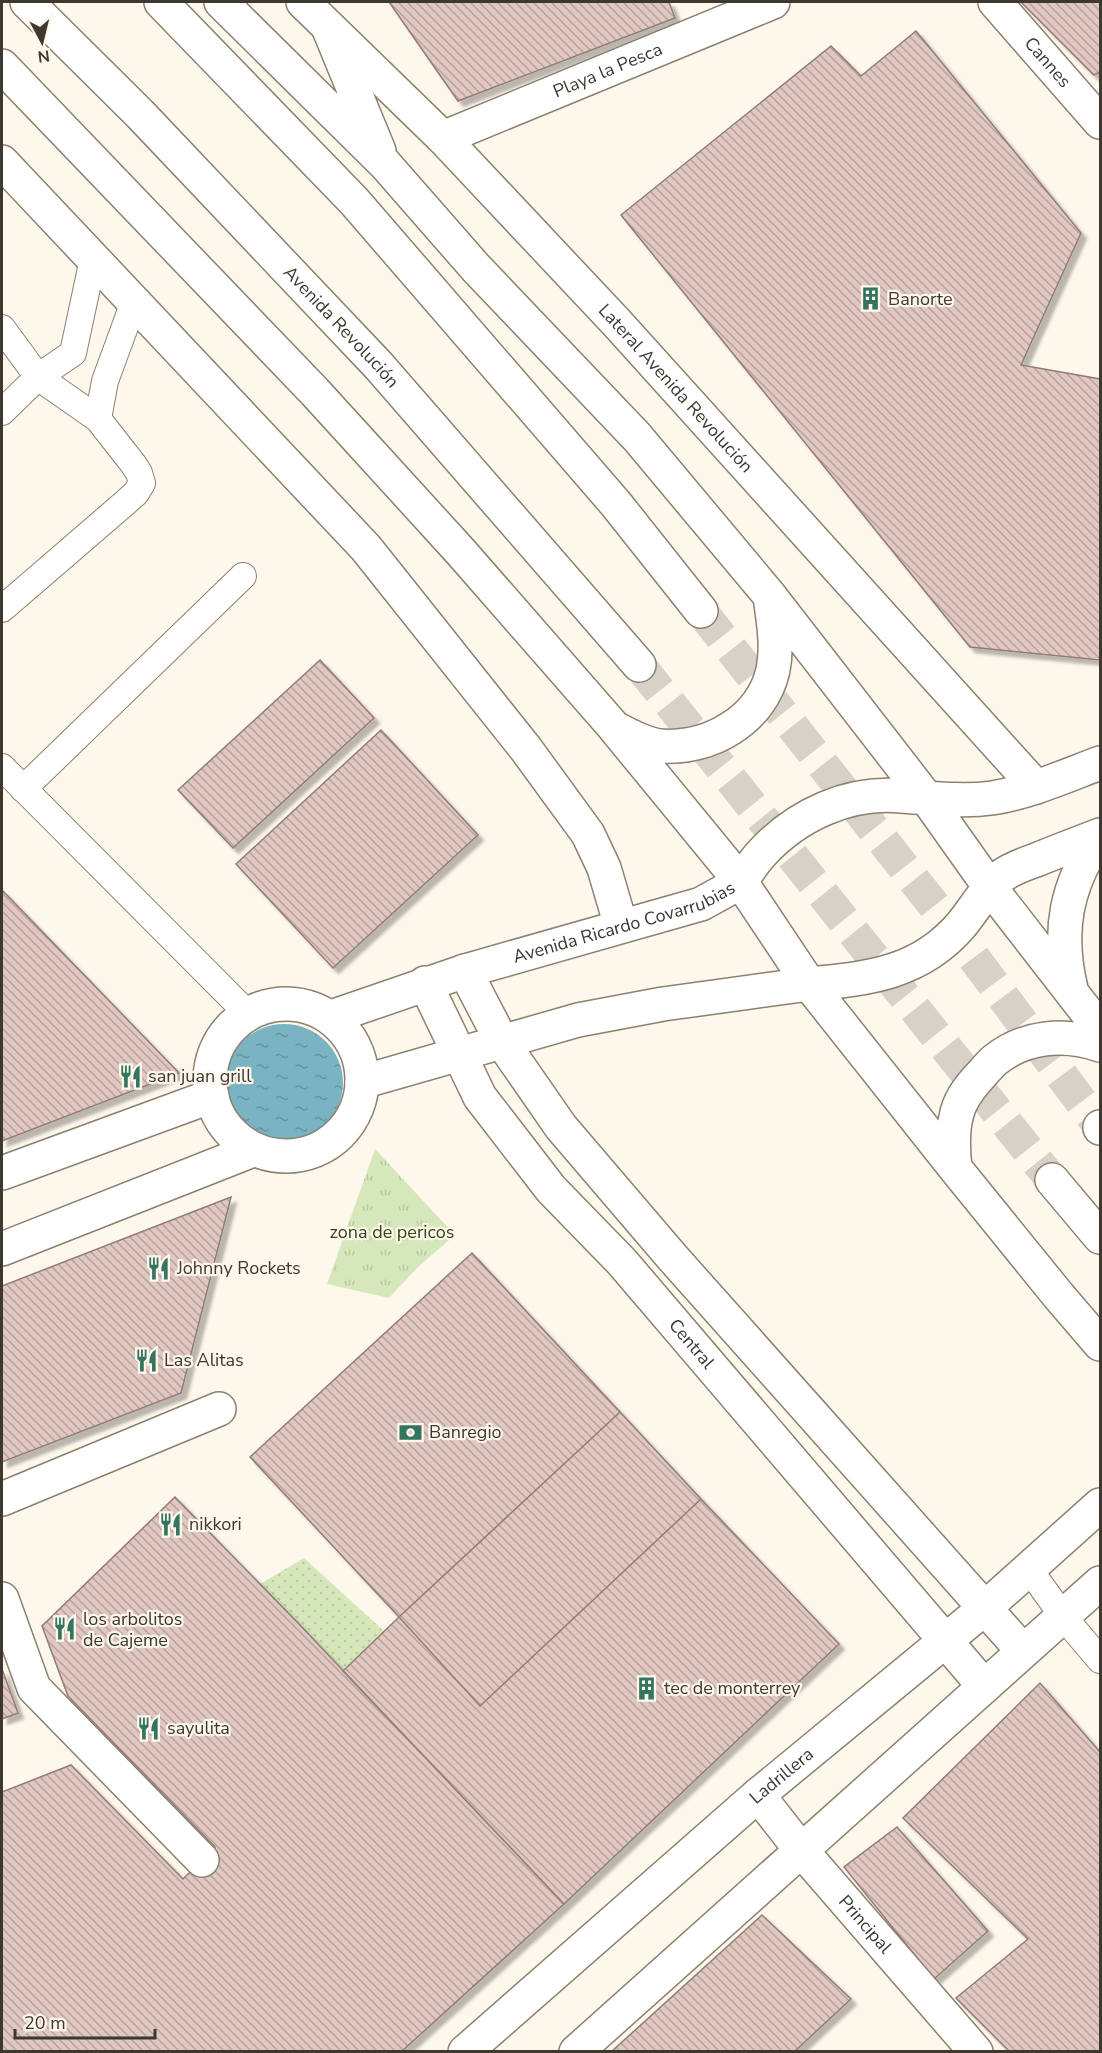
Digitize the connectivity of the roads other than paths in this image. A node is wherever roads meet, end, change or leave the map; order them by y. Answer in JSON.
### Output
{"nodes":[{"id":1,"x":27,"y":2,"type":"edge"},
{"id":2,"x":160,"y":2,"type":"edge"},
{"id":3,"x":221,"y":2,"type":"edge"},
{"id":4,"x":303,"y":2,"type":"edge"},
{"id":5,"x":773,"y":2,"type":"edge"},
{"id":6,"x":995,"y":2,"type":"edge"},
{"id":7,"x":328,"y":27,"type":"junction"},
{"id":8,"x":2,"y":66,"type":"edge"},
{"id":9,"x":1101,"y":122,"type":"edge"},
{"id":10,"x":443,"y":138,"type":"junction"},
{"id":11,"x":2,"y":162,"type":"edge"},
{"id":12,"x":385,"y":164,"type":"junction"},
{"id":13,"x":93,"y":258,"type":"junction"},
{"id":14,"x":134,"y":302,"type":"junction"},
{"id":15,"x":2,"y":328,"type":"edge"},
{"id":16,"x":38,"y":377,"type":"junction"},
{"id":17,"x":2,"y":412,"type":"edge"},
{"id":18,"x":98,"y":419,"type":"junction"},
{"id":19,"x":243,"y":576,"type":"dead end"},
{"id":20,"x":770,"y":596,"type":"junction"},
{"id":21,"x":2,"y":609,"type":"edge"},
{"id":22,"x":701,"y":611,"type":"tunnel mouth"},
{"id":23,"x":639,"y":665,"type":"tunnel mouth"},
{"id":24,"x":613,"y":726,"type":"junction"},
{"id":25,"x":1101,"y":762,"type":"edge"},
{"id":26,"x":2,"y":767,"type":"edge"},
{"id":27,"x":1036,"y":787,"type":"junction"},
{"id":28,"x":23,"y":789,"type":"junction"},
{"id":29,"x":928,"y":800,"type":"junction"},
{"id":30,"x":1100,"y":835,"type":"edge"},
{"id":31,"x":741,"y":882,"type":"junction"},
{"id":32,"x":989,"y":886,"type":"junction"},
{"id":33,"x":621,"y":926,"type":"junction"},
{"id":34,"x":465,"y":971,"type":"junction"},
{"id":35,"x":425,"y":983,"type":"junction"},
{"id":36,"x":809,"y":984,"type":"junction"},
{"id":37,"x":1073,"y":993,"type":"junction"},
{"id":38,"x":247,"y":1013,"type":"junction"},
{"id":39,"x":331,"y":1017,"type":"junction"},
{"id":40,"x":1101,"y":1029,"type":"edge"},
{"id":41,"x":502,"y":1042,"type":"junction"},
{"id":42,"x":1101,"y":1045,"type":"edge"},
{"id":43,"x":459,"y":1054,"type":"junction"},
{"id":44,"x":362,"y":1082,"type":"junction"},
{"id":45,"x":212,"y":1096,"type":"junction"},
{"id":46,"x":253,"y":1150,"type":"junction"},
{"id":47,"x":955,"y":1168,"type":"junction"},
{"id":48,"x":2,"y":1173,"type":"edge"},
{"id":49,"x":1052,"y":1180,"type":"tunnel mouth"},
{"id":50,"x":1101,"y":1237,"type":"edge"},
{"id":51,"x":2,"y":1249,"type":"edge"},
{"id":52,"x":1101,"y":1344,"type":"edge"},
{"id":53,"x":219,"y":1409,"type":"dead end"},
{"id":54,"x":2,"y":1499,"type":"edge"},
{"id":55,"x":1101,"y":1505,"type":"edge"},
{"id":56,"x":1029,"y":1569,"type":"junction"},
{"id":57,"x":1101,"y":1583,"type":"edge"},
{"id":58,"x":2,"y":1599,"type":"edge"},
{"id":59,"x":985,"y":1608,"type":"junction"},
{"id":60,"x":1062,"y":1616,"type":"junction"},
{"id":61,"x":945,"y":1639,"type":"junction"},
{"id":62,"x":1023,"y":1651,"type":"junction"},
{"id":63,"x":1100,"y":1659,"type":"edge"},
{"id":64,"x":984,"y":1686,"type":"junction"},
{"id":65,"x":758,"y":1795,"type":"junction"},
{"id":66,"x":801,"y":1850,"type":"junction"},
{"id":67,"x":202,"y":1860,"type":"dead end"},
{"id":68,"x":465,"y":2052,"type":"edge"},
{"id":69,"x":576,"y":2052,"type":"edge"},
{"id":70,"x":976,"y":2052,"type":"edge"}],
"edges":[{"from":1,"to":23,"type":"street","name":"Avenida Revolución"},
{"from":2,"to":22,"type":"street"},
{"from":3,"to":12,"type":"street"},
{"from":4,"to":7,"type":"street","name":"Lateral Avenida Revolución"},
{"from":5,"to":10,"type":"street","name":"Playa la Pesca"},
{"from":6,"to":9,"type":"street","name":"Cannes"},
{"from":7,"to":10,"type":"street","name":"Lateral Avenida Revolución"},
{"from":7,"to":12,"type":"street"},
{"from":8,"to":24,"type":"street"},
{"from":10,"to":27,"type":"street","name":"Lateral Avenida Revolución"},
{"from":11,"to":13,"type":"street"},
{"from":12,"to":20,"type":"street"},
{"from":13,"to":14,"type":"street"},
{"from":13,"to":16,"type":"lane"},
{"from":14,"to":18,"type":"lane"},
{"from":14,"to":33,"type":"street"},
{"from":15,"to":16,"type":"lane"},
{"from":16,"to":17,"type":"lane"},
{"from":16,"to":18,"type":"lane"},
{"from":18,"to":21,"type":"lane"},
{"from":19,"to":28,"type":"lane"},
{"from":20,"to":24,"type":"street"},
{"from":20,"to":29,"type":"street"},
{"from":24,"to":31,"type":"street"},
{"from":25,"to":27,"type":"street","name":"Avenida Ricardo Covarrubias"},
{"from":26,"to":28,"type":"lane"},
{"from":27,"to":29,"type":"street","name":"Avenida Ricardo Covarrubias"},
{"from":28,"to":38,"type":"lane"},
{"from":29,"to":31,"type":"street","name":"Avenida Ricardo Covarrubias"},
{"from":29,"to":32,"type":"street"},
{"from":30,"to":32,"type":"street"},
{"from":30,"to":37,"type":"street"},
{"from":31,"to":33,"type":"street","name":"Avenida Ricardo Covarrubias"},
{"from":31,"to":36,"type":"street"},
{"from":32,"to":36,"type":"street"},
{"from":32,"to":37,"type":"street"},
{"from":33,"to":34,"type":"street","name":"Avenida Ricardo Covarrubias"},
{"from":34,"to":35,"type":"street","name":"Avenida Ricardo Covarrubias"},
{"from":34,"to":41,"type":"street"},
{"from":35,"to":39,"type":"street","name":"Avenida Ricardo Covarrubias"},
{"from":35,"to":43,"type":"street","name":"Central"},
{"from":36,"to":41,"type":"street"},
{"from":36,"to":47,"type":"street"},
{"from":37,"to":40,"type":"street"},
{"from":38,"to":39,"type":"street"},
{"from":38,"to":45,"type":"street"},
{"from":39,"to":44,"type":"street"},
{"from":41,"to":43,"type":"street"},
{"from":41,"to":59,"type":"street"},
{"from":42,"to":47,"type":"street"},
{"from":43,"to":44,"type":"street"},
{"from":43,"to":61,"type":"street","name":"Central"},
{"from":44,"to":46,"type":"street"},
{"from":45,"to":46,"type":"street"},
{"from":45,"to":48,"type":"street"},
{"from":46,"to":51,"type":"street"},
{"from":47,"to":52,"type":"street"},
{"from":49,"to":50,"type":"street"},
{"from":53,"to":54,"type":"street"},
{"from":55,"to":56,"type":"street","name":"Ladrillera"},
{"from":56,"to":59,"type":"street","name":"Ladrillera"},
{"from":56,"to":60,"type":"lane"},
{"from":57,"to":60,"type":"street"},
{"from":58,"to":67,"type":"street"},
{"from":59,"to":61,"type":"street","name":"Ladrillera"},
{"from":59,"to":62,"type":"street"},
{"from":60,"to":62,"type":"street"},
{"from":60,"to":63,"type":"lane"},
{"from":61,"to":64,"type":"street","name":"Central"},
{"from":61,"to":65,"type":"street","name":"Ladrillera"},
{"from":62,"to":64,"type":"street"},
{"from":64,"to":66,"type":"street"},
{"from":65,"to":66,"type":"street","name":"Principal"},
{"from":65,"to":68,"type":"street","name":"Ladrillera"},
{"from":66,"to":69,"type":"street"},
{"from":66,"to":70,"type":"street","name":"Principal"}]}
